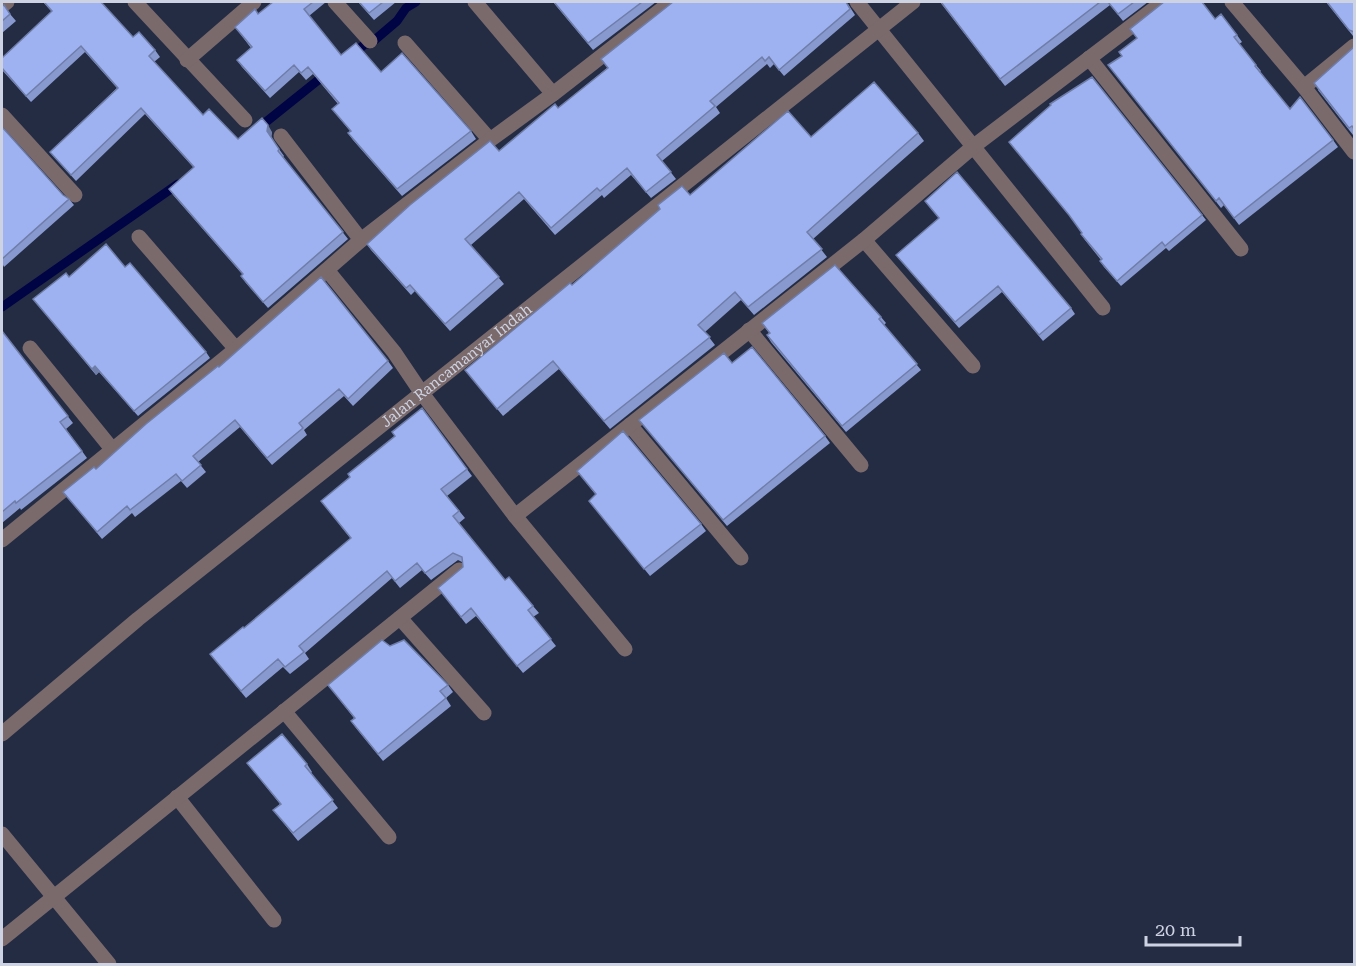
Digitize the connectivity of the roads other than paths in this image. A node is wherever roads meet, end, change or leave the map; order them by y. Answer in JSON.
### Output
{"nodes":[{"id":1,"x":7,"y":2,"type":"edge"},
{"id":2,"x":135,"y":2,"type":"edge"},
{"id":3,"x":254,"y":2,"type":"edge"},
{"id":4,"x":335,"y":2,"type":"edge"},
{"id":5,"x":475,"y":2,"type":"edge"},
{"id":6,"x":671,"y":2,"type":"edge"},
{"id":7,"x":857,"y":2,"type":"edge"},
{"id":8,"x":913,"y":2,"type":"edge"},
{"id":9,"x":1163,"y":2,"type":"edge"},
{"id":10,"x":1232,"y":2,"type":"edge"},
{"id":11,"x":2,"y":6,"type":"edge"},
{"id":12,"x":880,"y":28,"type":"junction"},
{"id":13,"x":370,"y":41,"type":"dead end"},
{"id":14,"x":405,"y":43,"type":"dead end"},
{"id":15,"x":1354,"y":46,"type":"edge"},
{"id":16,"x":1089,"y":58,"type":"junction"},
{"id":17,"x":187,"y":60,"type":"junction"},
{"id":18,"x":1304,"y":87,"type":"junction"},
{"id":19,"x":553,"y":94,"type":"junction"},
{"id":20,"x":2,"y":115,"type":"edge"},
{"id":21,"x":245,"y":120,"type":"dead end"},
{"id":22,"x":281,"y":136,"type":"dead end"},
{"id":23,"x":490,"y":140,"type":"junction"},
{"id":24,"x":974,"y":146,"type":"junction"},
{"id":25,"x":1354,"y":152,"type":"edge"},
{"id":26,"x":75,"y":195,"type":"dead end"},
{"id":27,"x":139,"y":237,"type":"dead end"},
{"id":28,"x":361,"y":240,"type":"junction"},
{"id":29,"x":864,"y":240,"type":"junction"},
{"id":30,"x":1241,"y":249,"type":"dead end"},
{"id":31,"x":327,"y":270,"type":"junction"},
{"id":32,"x":1102,"y":308,"type":"dead end"},
{"id":33,"x":749,"y":330,"type":"junction"},
{"id":34,"x":30,"y":348,"type":"dead end"},
{"id":35,"x":236,"y":349,"type":"junction"},
{"id":36,"x":973,"y":366,"type":"dead end"},
{"id":37,"x":422,"y":392,"type":"junction"},
{"id":38,"x":630,"y":425,"type":"junction"},
{"id":39,"x":112,"y":449,"type":"junction"},
{"id":40,"x":861,"y":465,"type":"dead end"},
{"id":41,"x":516,"y":516,"type":"junction"},
{"id":42,"x":3,"y":536,"type":"edge"},
{"id":43,"x":741,"y":558,"type":"dead end"},
{"id":44,"x":459,"y":570,"type":"edge"},
{"id":45,"x":400,"y":618,"type":"junction"},
{"id":46,"x":626,"y":649,"type":"dead end"},
{"id":47,"x":284,"y":711,"type":"junction"},
{"id":48,"x":484,"y":713,"type":"dead end"},
{"id":49,"x":2,"y":734,"type":"edge"},
{"id":50,"x":177,"y":797,"type":"junction"},
{"id":51,"x":2,"y":834,"type":"edge"},
{"id":52,"x":389,"y":837,"type":"dead end"},
{"id":53,"x":53,"y":897,"type":"junction"},
{"id":54,"x":274,"y":921,"type":"dead end"},
{"id":55,"x":2,"y":939,"type":"edge"},
{"id":56,"x":108,"y":964,"type":"edge"}],
"edges":[{"from":1,"to":11,"type":"street"},
{"from":2,"to":17,"type":"street"},
{"from":3,"to":17,"type":"street"},
{"from":4,"to":13,"type":"street"},
{"from":5,"to":19,"type":"street"},
{"from":6,"to":19,"type":"street"},
{"from":7,"to":12,"type":"street"},
{"from":8,"to":12,"type":"street","name":"Jalan Rancamanyar Indah"},
{"from":9,"to":16,"type":"street"},
{"from":10,"to":18,"type":"street"},
{"from":12,"to":24,"type":"street"},
{"from":12,"to":37,"type":"street","name":"Jalan Rancamanyar Indah"},
{"from":14,"to":23,"type":"street"},
{"from":15,"to":18,"type":"street"},
{"from":16,"to":24,"type":"street"},
{"from":16,"to":30,"type":"street"},
{"from":17,"to":21,"type":"street"},
{"from":18,"to":25,"type":"street"},
{"from":19,"to":23,"type":"street"},
{"from":20,"to":26,"type":"street"},
{"from":22,"to":28,"type":"street"},
{"from":23,"to":28,"type":"street"},
{"from":24,"to":29,"type":"street"},
{"from":24,"to":32,"type":"street"},
{"from":27,"to":35,"type":"street"},
{"from":28,"to":31,"type":"street"},
{"from":29,"to":33,"type":"street"},
{"from":29,"to":36,"type":"street"},
{"from":31,"to":35,"type":"street"},
{"from":31,"to":37,"type":"street"},
{"from":33,"to":38,"type":"street"},
{"from":33,"to":40,"type":"street"},
{"from":34,"to":39,"type":"street"},
{"from":35,"to":39,"type":"street"},
{"from":37,"to":41,"type":"street"},
{"from":37,"to":49,"type":"street","name":"Jalan Rancamanyar Indah"},
{"from":38,"to":41,"type":"street"},
{"from":38,"to":43,"type":"street"},
{"from":39,"to":42,"type":"street"},
{"from":41,"to":46,"type":"street"},
{"from":44,"to":45,"type":"street"},
{"from":45,"to":47,"type":"street"},
{"from":45,"to":48,"type":"street"},
{"from":47,"to":50,"type":"street"},
{"from":47,"to":52,"type":"street"},
{"from":50,"to":53,"type":"street"},
{"from":50,"to":54,"type":"street"},
{"from":51,"to":53,"type":"street"},
{"from":53,"to":55,"type":"street"},
{"from":53,"to":56,"type":"street"}]}
